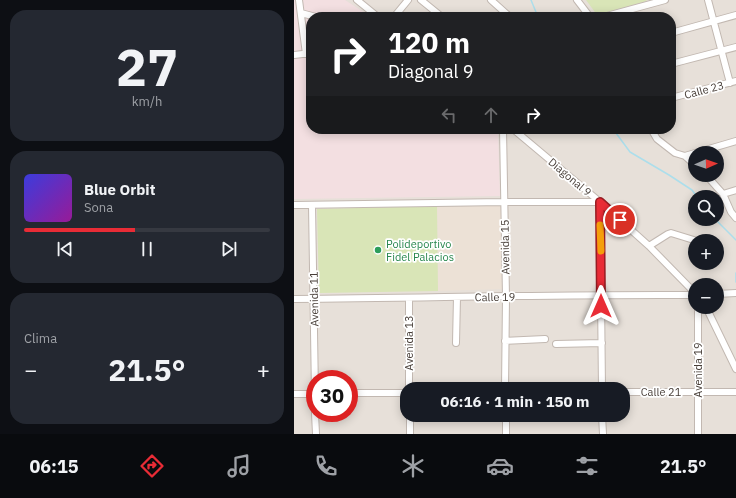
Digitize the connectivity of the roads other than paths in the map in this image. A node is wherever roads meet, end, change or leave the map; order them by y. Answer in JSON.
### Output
{"nodes":[{"id":1,"x":300,"y":0,"type":"edge"},
{"id":2,"x":356,"y":0,"type":"edge"},
{"id":3,"x":408,"y":0,"type":"edge"},
{"id":4,"x":421,"y":0,"type":"edge"},
{"id":5,"x":491,"y":0,"type":"edge"},
{"id":6,"x":576,"y":0,"type":"edge"},
{"id":7,"x":665,"y":0,"type":"edge"},
{"id":8,"x":708,"y":0,"type":"edge"},
{"id":9,"x":652,"y":2,"type":"edge"},
{"id":10,"x":372,"y":12,"type":"edge"},
{"id":11,"x":398,"y":12,"type":"edge"},
{"id":12,"x":436,"y":12,"type":"edge"},
{"id":13,"x":504,"y":12,"type":"edge"},
{"id":14,"x":586,"y":12,"type":"edge"},
{"id":15,"x":619,"y":12,"type":"edge"},
{"id":16,"x":301,"y":13,"type":"junction"},
{"id":17,"x":306,"y":14,"type":"edge"},
{"id":18,"x":736,"y":15,"type":"edge"},
{"id":19,"x":714,"y":21,"type":"junction"},
{"id":20,"x":676,"y":32,"type":"edge"},
{"id":21,"x":306,"y":39,"type":"edge"},
{"id":22,"x":736,"y":47,"type":"edge"},
{"id":23,"x":720,"y":51,"type":"junction"},
{"id":24,"x":306,"y":54,"type":"edge"},
{"id":25,"x":294,"y":55,"type":"edge"},
{"id":26,"x":676,"y":63,"type":"edge"},
{"id":27,"x":733,"y":82,"type":"edge"},
{"id":28,"x":676,"y":97,"type":"edge"},
{"id":29,"x":503,"y":134,"type":"edge"},
{"id":30,"x":519,"y":134,"type":"edge"},
{"id":31,"x":654,"y":134,"type":"edge"},
{"id":32,"x":736,"y":141,"type":"edge"},
{"id":33,"x":685,"y":156,"type":"junction"},
{"id":34,"x":688,"y":159,"type":"edge"},
{"id":35,"x":712,"y":182,"type":"edge"},
{"id":36,"x":719,"y":190,"type":"edge"},
{"id":37,"x":736,"y":190,"type":"edge"},
{"id":38,"x":724,"y":194,"type":"edge"},
{"id":39,"x":724,"y":197,"type":"edge"},
{"id":40,"x":504,"y":202,"type":"junction"},
{"id":41,"x":600,"y":202,"type":"junction"},
{"id":42,"x":294,"y":205,"type":"edge"},
{"id":43,"x":312,"y":205,"type":"junction"},
{"id":44,"x":736,"y":218,"type":"edge"},
{"id":45,"x":688,"y":238,"type":"edge"},
{"id":46,"x":649,"y":246,"type":"junction"},
{"id":47,"x":688,"y":287,"type":"edge"},
{"id":48,"x":736,"y":293,"type":"edge"},
{"id":49,"x":601,"y":294,"type":"junction"},
{"id":50,"x":688,"y":294,"type":"edge"},
{"id":51,"x":724,"y":294,"type":"edge"},
{"id":52,"x":457,"y":297,"type":"junction"},
{"id":53,"x":506,"y":297,"type":"junction"},
{"id":54,"x":409,"y":298,"type":"junction"},
{"id":55,"x":294,"y":299,"type":"edge"},
{"id":56,"x":314,"y":299,"type":"junction"},
{"id":57,"x":698,"y":314,"type":"edge"},
{"id":58,"x":709,"y":314,"type":"edge"},
{"id":59,"x":545,"y":339,"type":"dead end"},
{"id":60,"x":506,"y":341,"type":"junction"},
{"id":61,"x":456,"y":343,"type":"dead end"},
{"id":62,"x":602,"y":343,"type":"junction"},
{"id":63,"x":556,"y":344,"type":"dead end"},
{"id":64,"x":736,"y":369,"type":"edge"},
{"id":65,"x":315,"y":370,"type":"edge"},
{"id":66,"x":410,"y":382,"type":"edge"},
{"id":67,"x":505,"y":382,"type":"edge"},
{"id":68,"x":602,"y":382,"type":"edge"},
{"id":69,"x":630,"y":392,"type":"edge"},
{"id":70,"x":698,"y":392,"type":"junction"},
{"id":71,"x":736,"y":392,"type":"edge"},
{"id":72,"x":358,"y":393,"type":"edge"},
{"id":73,"x":400,"y":393,"type":"edge"},
{"id":74,"x":294,"y":394,"type":"edge"},
{"id":75,"x":306,"y":394,"type":"edge"},
{"id":76,"x":315,"y":422,"type":"edge"},
{"id":77,"x":410,"y":422,"type":"edge"},
{"id":78,"x":506,"y":422,"type":"edge"},
{"id":79,"x":602,"y":422,"type":"edge"},
{"id":80,"x":316,"y":434,"type":"edge"},
{"id":81,"x":410,"y":434,"type":"edge"},
{"id":82,"x":506,"y":434,"type":"edge"},
{"id":83,"x":603,"y":434,"type":"edge"},
{"id":84,"x":698,"y":434,"type":"edge"}],
"edges":[{"from":1,"to":16,"type":"street"},
{"from":2,"to":10,"type":"street"},
{"from":3,"to":11,"type":"street"},
{"from":4,"to":12,"type":"street"},
{"from":5,"to":13,"type":"street"},
{"from":6,"to":14,"type":"street"},
{"from":7,"to":9,"type":"street"},
{"from":8,"to":19,"type":"street"},
{"from":9,"to":15,"type":"street"},
{"from":16,"to":17,"type":"street"},
{"from":16,"to":21,"type":"street"},
{"from":18,"to":19,"type":"street"},
{"from":19,"to":20,"type":"street"},
{"from":19,"to":23,"type":"street"},
{"from":22,"to":23,"type":"street"},
{"from":23,"to":26,"type":"street"},
{"from":23,"to":27,"type":"street"},
{"from":24,"to":25,"type":"street"},
{"from":27,"to":28,"type":"street","name":"Calle 23"},
{"from":29,"to":40,"type":"street","name":"Avenida 15"},
{"from":30,"to":41,"type":"street","name":"Diagonal 9"},
{"from":31,"to":33,"type":"street"},
{"from":32,"to":33,"type":"street"},
{"from":33,"to":34,"type":"street"},
{"from":35,"to":36,"type":"street"},
{"from":37,"to":38,"type":"street"},
{"from":39,"to":44,"type":"street"},
{"from":40,"to":41,"type":"street"},
{"from":40,"to":43,"type":"street"},
{"from":40,"to":53,"type":"street","name":"Avenida 15"},
{"from":41,"to":46,"type":"street","name":"Diagonal 9"},
{"from":41,"to":49,"type":"street"},
{"from":42,"to":43,"type":"street"},
{"from":43,"to":56,"type":"street","name":"Avenida 11"},
{"from":45,"to":46,"type":"street"},
{"from":46,"to":47,"type":"street","name":"Diagonal 9"},
{"from":48,"to":51,"type":"street"},
{"from":49,"to":50,"type":"street","name":"Calle 19"},
{"from":49,"to":53,"type":"street","name":"Calle 19"},
{"from":49,"to":62,"type":"street"},
{"from":52,"to":53,"type":"street","name":"Calle 19"},
{"from":52,"to":54,"type":"street","name":"Calle 19"},
{"from":52,"to":61,"type":"street"},
{"from":53,"to":60,"type":"street","name":"Avenida 15"},
{"from":54,"to":56,"type":"street","name":"Calle 19"},
{"from":54,"to":66,"type":"street","name":"Avenida 13"},
{"from":55,"to":56,"type":"street","name":"Calle 19"},
{"from":56,"to":65,"type":"street","name":"Avenida 11"},
{"from":57,"to":70,"type":"street","name":"Avenida 19"},
{"from":58,"to":64,"type":"street"},
{"from":59,"to":60,"type":"street"},
{"from":60,"to":67,"type":"street","name":"Avenida 15"},
{"from":62,"to":63,"type":"street"},
{"from":62,"to":68,"type":"street"},
{"from":69,"to":70,"type":"street","name":"Calle 21"},
{"from":70,"to":71,"type":"street","name":"Calle 21"},
{"from":70,"to":84,"type":"street","name":"Avenida 19"},
{"from":72,"to":73,"type":"street"},
{"from":74,"to":75,"type":"street"},
{"from":76,"to":80,"type":"street"},
{"from":77,"to":81,"type":"street"},
{"from":78,"to":82,"type":"street"},
{"from":79,"to":83,"type":"street"}]}
